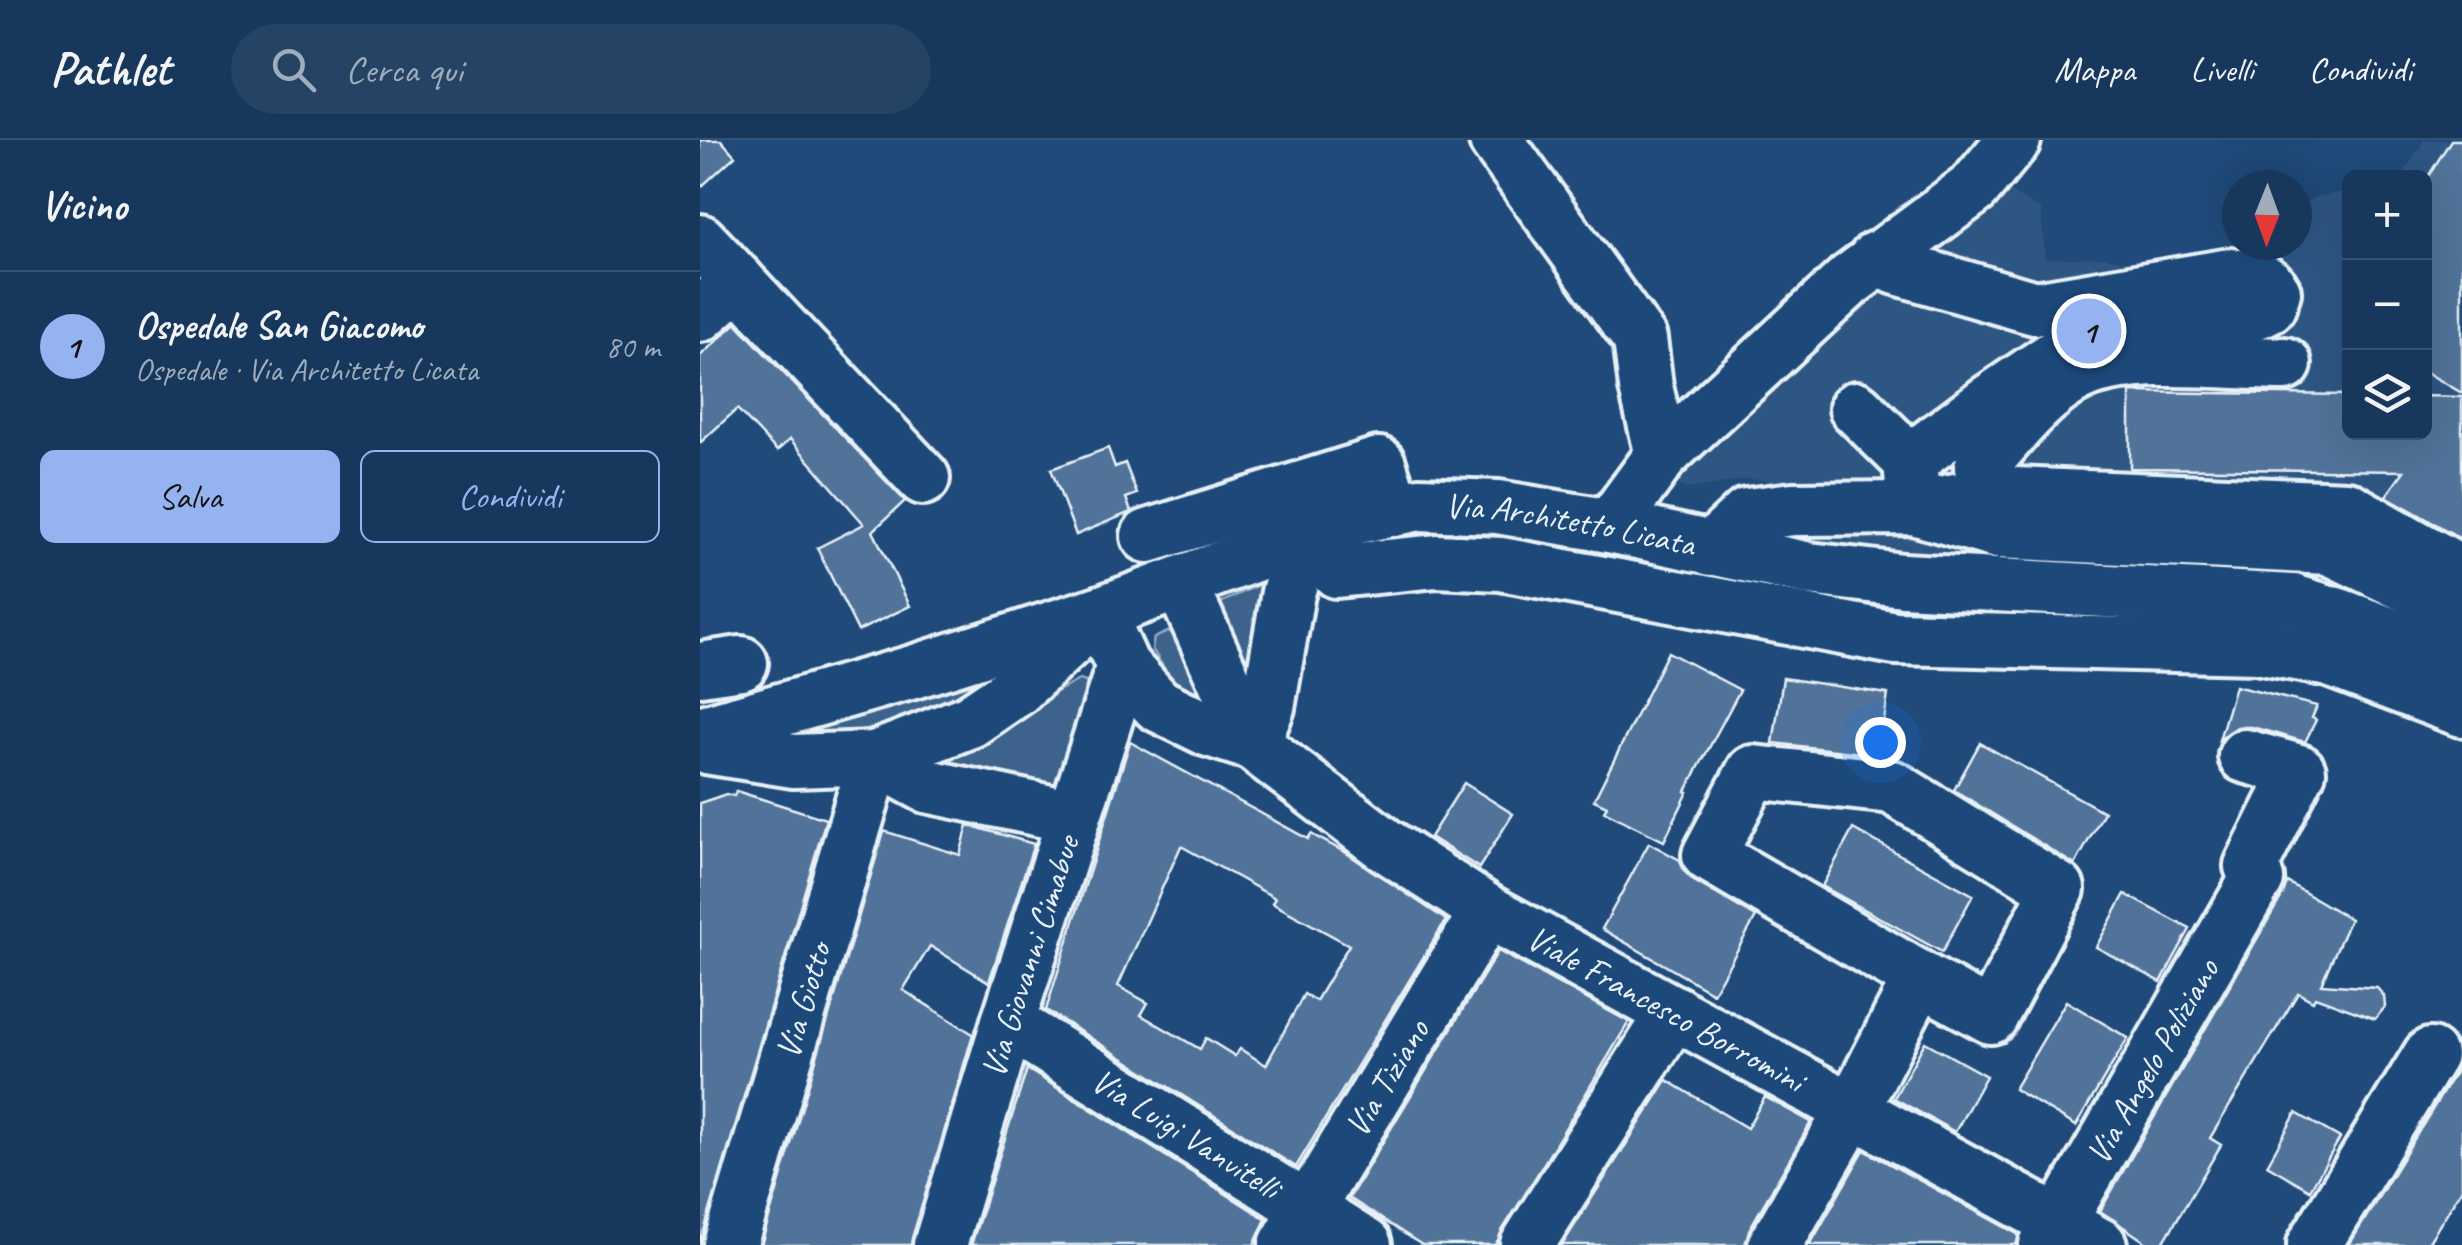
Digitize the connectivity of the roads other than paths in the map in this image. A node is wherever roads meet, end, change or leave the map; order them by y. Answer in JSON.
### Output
{"nodes":[{"id":1,"x":1496,"y":140,"type":"edge"},
{"id":2,"x":2014,"y":140,"type":"edge"},
{"id":3,"x":700,"y":241,"type":"edge"},
{"id":4,"x":1876,"y":258,"type":"junction"},
{"id":5,"x":719,"y":298,"type":"edge"},
{"id":6,"x":2284,"y":364,"type":"dead end"},
{"id":7,"x":1856,"y":408,"type":"dead end"},
{"id":8,"x":1662,"y":455,"type":"junction"},
{"id":9,"x":923,"y":478,"type":"dead end"},
{"id":10,"x":1912,"y":484,"type":"junction"},
{"id":11,"x":1992,"y":493,"type":"junction"},
{"id":12,"x":1394,"y":510,"type":"junction"},
{"id":13,"x":1610,"y":526,"type":"junction"},
{"id":14,"x":1148,"y":536,"type":"dead end"},
{"id":15,"x":1304,"y":538,"type":"junction"},
{"id":16,"x":1711,"y":549,"type":"junction"},
{"id":17,"x":2462,"y":574,"type":"edge"},
{"id":18,"x":1181,"y":584,"type":"junction"},
{"id":19,"x":1099,"y":612,"type":"junction"},
{"id":20,"x":2462,"y":612,"type":"edge"},
{"id":21,"x":2462,"y":661,"type":"edge"},
{"id":22,"x":1123,"y":666,"type":"junction"},
{"id":23,"x":2462,"y":710,"type":"edge"},
{"id":24,"x":700,"y":733,"type":"edge"},
{"id":25,"x":1253,"y":744,"type":"junction"},
{"id":26,"x":700,"y":746,"type":"edge"},
{"id":27,"x":2245,"y":756,"type":"dead end"},
{"id":28,"x":875,"y":758,"type":"junction"},
{"id":29,"x":1074,"y":817,"type":"junction"},
{"id":30,"x":1487,"y":912,"type":"junction"},
{"id":31,"x":1920,"y":978,"type":"junction"},
{"id":32,"x":1674,"y":1012,"type":"junction"},
{"id":33,"x":1008,"y":1022,"type":"junction"},
{"id":34,"x":2430,"y":1055,"type":"dead end"},
{"id":35,"x":1851,"y":1112,"type":"junction"},
{"id":36,"x":1297,"y":1228,"type":"edge"},
{"id":37,"x":2068,"y":1237,"type":"edge"},
{"id":38,"x":948,"y":1242,"type":"edge"},
{"id":39,"x":730,"y":1245,"type":"edge"},
{"id":40,"x":1365,"y":1245,"type":"edge"},
{"id":41,"x":1527,"y":1245,"type":"edge"},
{"id":42,"x":1776,"y":1245,"type":"edge"},
{"id":43,"x":2314,"y":1245,"type":"edge"}],
"edges":[{"from":1,"to":8,"type":"street"},
{"from":2,"to":4,"type":"street"},
{"from":3,"to":5,"type":"street"},
{"from":4,"to":8,"type":"street"},
{"from":4,"to":10,"type":"street"},
{"from":5,"to":9,"type":"street"},
{"from":6,"to":11,"type":"street"},
{"from":7,"to":10,"type":"street"},
{"from":8,"to":13,"type":"street"},
{"from":10,"to":11,"type":"street"},
{"from":10,"to":16,"type":"street"},
{"from":10,"to":20,"type":"street"},
{"from":11,"to":17,"type":"street"},
{"from":12,"to":13,"type":"street","name":"Via Architetto Licata"},
{"from":12,"to":14,"type":"street"},
{"from":12,"to":15,"type":"street","name":"Via Architetto Licata"},
{"from":13,"to":16,"type":"street","name":"Via Architetto Licata"},
{"from":15,"to":18,"type":"street","name":"Via Architetto Licata"},
{"from":15,"to":23,"type":"street"},
{"from":15,"to":25,"type":"street"},
{"from":16,"to":21,"type":"street","name":"Via Architetto Licata"},
{"from":18,"to":19,"type":"street","name":"Via Architetto Licata"},
{"from":18,"to":25,"type":"street"},
{"from":19,"to":22,"type":"street"},
{"from":19,"to":24,"type":"street","name":"Via Architetto Licata"},
{"from":19,"to":28,"type":"street"},
{"from":22,"to":25,"type":"street"},
{"from":22,"to":29,"type":"street","name":"Via Giovanni Cimabue"},
{"from":25,"to":30,"type":"street","name":"Viale Francesco Borromini"},
{"from":26,"to":28,"type":"street"},
{"from":27,"to":37,"type":"street","name":"Via Angelo Poliziano"},
{"from":28,"to":29,"type":"street"},
{"from":28,"to":39,"type":"street","name":"Via Giotto"},
{"from":29,"to":33,"type":"street","name":"Via Giovanni Cimabue"},
{"from":30,"to":32,"type":"street","name":"Viale Francesco Borromini"},
{"from":30,"to":36,"type":"street","name":"Via Tiziano"},
{"from":31,"to":31,"type":"street"},
{"from":31,"to":35,"type":"street"},
{"from":32,"to":35,"type":"street","name":"Viale Francesco Borromini"},
{"from":32,"to":41,"type":"street"},
{"from":33,"to":36,"type":"street","name":"Via Luigi Vanvitelli"},
{"from":33,"to":38,"type":"street","name":"Via Giovanni Cimabue"},
{"from":34,"to":43,"type":"street"},
{"from":35,"to":37,"type":"street","name":"Viale Francesco Borromini"},
{"from":35,"to":42,"type":"street"},
{"from":36,"to":40,"type":"street","name":"Via Luigi Vanvitelli"}]}
